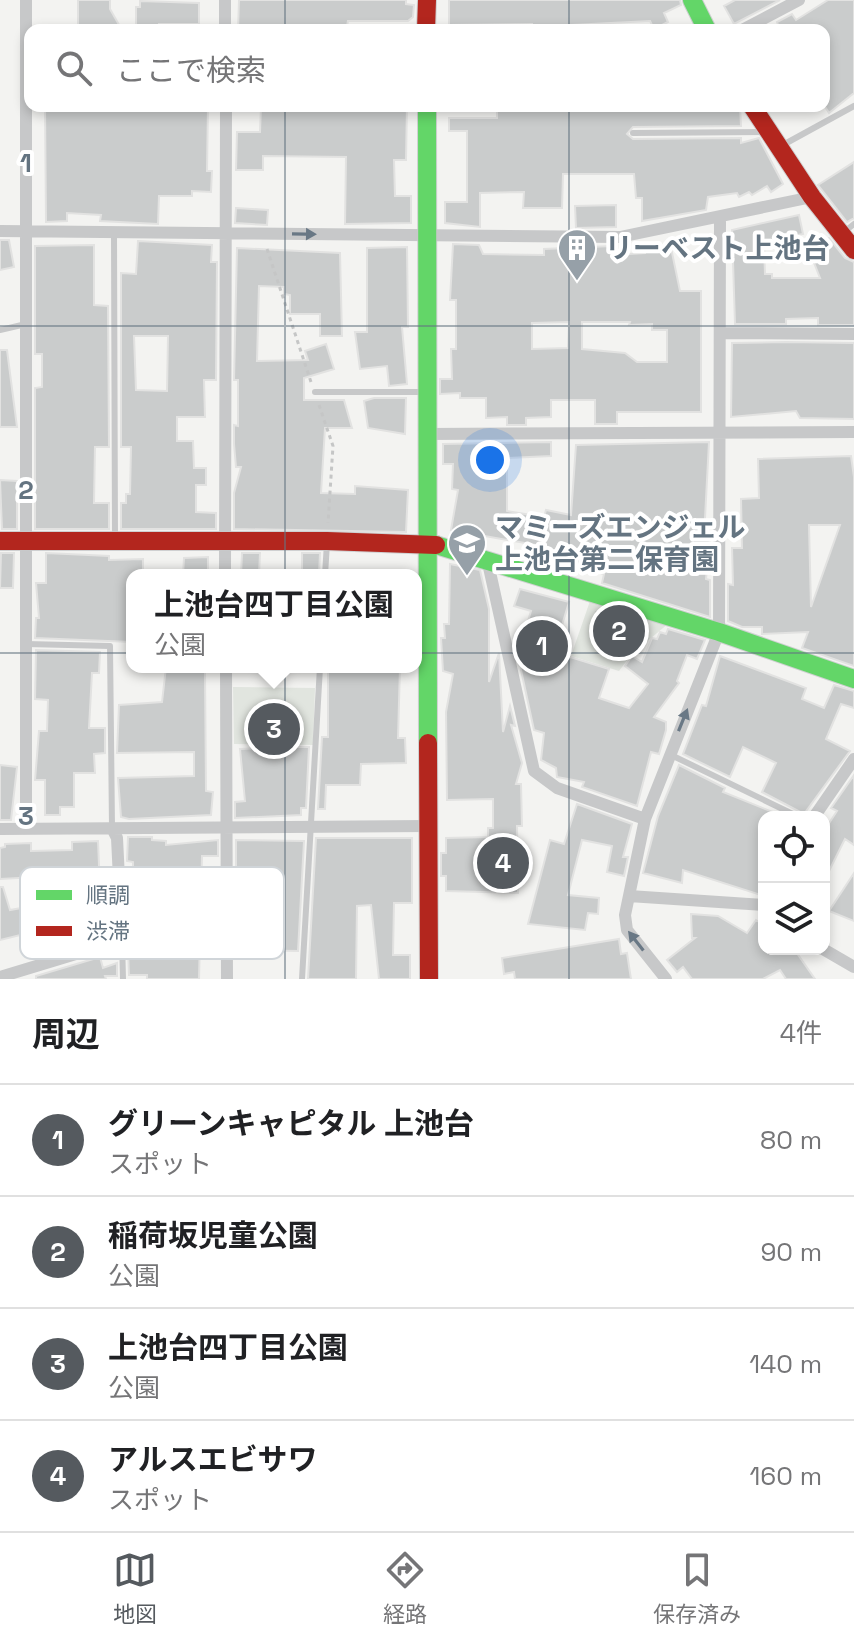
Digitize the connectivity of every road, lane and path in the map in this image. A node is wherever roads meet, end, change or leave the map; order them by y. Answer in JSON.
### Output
{"nodes":[{"id":1,"x":26,"y":0,"type":"edge"},
{"id":2,"x":225,"y":0,"type":"edge"},
{"id":3,"x":427,"y":0,"type":"edge"},
{"id":4,"x":692,"y":0,"type":"edge"},
{"id":5,"x":799,"y":0,"type":"edge"},
{"id":6,"x":26,"y":24,"type":"edge"},
{"id":7,"x":225,"y":24,"type":"edge"},
{"id":8,"x":426,"y":24,"type":"edge"},
{"id":9,"x":704,"y":24,"type":"edge"},
{"id":10,"x":753,"y":24,"type":"edge"},
{"id":11,"x":854,"y":106,"type":"edge"},
{"id":12,"x":26,"y":112,"type":"edge"},
{"id":13,"x":226,"y":112,"type":"edge"},
{"id":14,"x":427,"y":112,"type":"edge"},
{"id":15,"x":756,"y":112,"type":"edge"},
{"id":16,"x":768,"y":132,"type":"junction"},
{"id":17,"x":633,"y":133,"type":"dead end"},
{"id":18,"x":778,"y":148,"type":"junction"},
{"id":19,"x":812,"y":197,"type":"junction"},
{"id":20,"x":720,"y":218,"type":"junction"},
{"id":21,"x":848,"y":229,"type":"edge"},
{"id":22,"x":0,"y":231,"type":"edge"},
{"id":23,"x":114,"y":233,"type":"junction"},
{"id":24,"x":226,"y":233,"type":"junction"},
{"id":25,"x":26,"y":234,"type":"junction"},
{"id":26,"x":426,"y":236,"type":"junction"},
{"id":27,"x":854,"y":250,"type":"edge"},
{"id":28,"x":26,"y":324,"type":"junction"},
{"id":29,"x":0,"y":330,"type":"edge"},
{"id":30,"x":720,"y":333,"type":"junction"},
{"id":31,"x":854,"y":334,"type":"edge"},
{"id":32,"x":315,"y":392,"type":"dead end"},
{"id":33,"x":428,"y":392,"type":"junction"},
{"id":34,"x":720,"y":432,"type":"junction"},
{"id":35,"x":854,"y":432,"type":"edge"},
{"id":36,"x":428,"y":434,"type":"junction"},
{"id":37,"x":0,"y":541,"type":"edge"},
{"id":38,"x":26,"y":541,"type":"junction"},
{"id":39,"x":115,"y":541,"type":"junction"},
{"id":40,"x":327,"y":541,"type":"junction"},
{"id":41,"x":225,"y":542,"type":"junction"},
{"id":42,"x":426,"y":543,"type":"junction"},
{"id":43,"x":488,"y":563,"type":"junction"},
{"id":44,"x":225,"y":569,"type":"edge"},
{"id":45,"x":325,"y":569,"type":"edge"},
{"id":46,"x":719,"y":632,"type":"junction"},
{"id":47,"x":26,"y":644,"type":"junction"},
{"id":48,"x":226,"y":673,"type":"edge"},
{"id":49,"x":320,"y":673,"type":"edge"},
{"id":50,"x":854,"y":679,"type":"edge"},
{"id":51,"x":669,"y":754,"type":"junction"},
{"id":52,"x":854,"y":759,"type":"edge"},
{"id":53,"x":787,"y":811,"type":"edge"},
{"id":54,"x":818,"y":811,"type":"edge"},
{"id":55,"x":645,"y":819,"type":"junction"},
{"id":56,"x":427,"y":826,"type":"junction"},
{"id":57,"x":227,"y":827,"type":"junction"},
{"id":58,"x":311,"y":827,"type":"junction"},
{"id":59,"x":26,"y":828,"type":"junction"},
{"id":60,"x":112,"y":828,"type":"junction"},
{"id":61,"x":0,"y":829,"type":"edge"},
{"id":62,"x":118,"y":867,"type":"edge"},
{"id":63,"x":227,"y":867,"type":"edge"},
{"id":64,"x":629,"y":896,"type":"junction"},
{"id":65,"x":758,"y":905,"type":"edge"},
{"id":66,"x":830,"y":953,"type":"edge"},
{"id":67,"x":59,"y":959,"type":"edge"},
{"id":68,"x":122,"y":959,"type":"edge"},
{"id":69,"x":854,"y":967,"type":"edge"},
{"id":70,"x":0,"y":977,"type":"edge"},
{"id":71,"x":123,"y":979,"type":"edge"},
{"id":72,"x":302,"y":979,"type":"edge"},
{"id":73,"x":429,"y":979,"type":"edge"},
{"id":74,"x":666,"y":979,"type":"edge"}],
"edges":[{"from":1,"to":6,"type":"street"},
{"from":2,"to":7,"type":"street"},
{"from":3,"to":8,"type":"street"},
{"from":4,"to":9,"type":"street"},
{"from":5,"to":10,"type":"street"},
{"from":11,"to":18,"type":"lane"},
{"from":12,"to":25,"type":"street"},
{"from":13,"to":24,"type":"street"},
{"from":14,"to":26,"type":"street"},
{"from":15,"to":16,"type":"street"},
{"from":16,"to":17,"type":"lane"},
{"from":16,"to":18,"type":"street"},
{"from":18,"to":19,"type":"street"},
{"from":19,"to":20,"type":"street"},
{"from":19,"to":21,"type":"street"},
{"from":20,"to":26,"type":"street"},
{"from":20,"to":30,"type":"street"},
{"from":21,"to":27,"type":"street"},
{"from":22,"to":25,"type":"street"},
{"from":23,"to":24,"type":"street"},
{"from":23,"to":25,"type":"street"},
{"from":23,"to":39,"type":"lane"},
{"from":24,"to":26,"type":"street","one_way":true},
{"from":24,"to":41,"type":"street"},
{"from":25,"to":28,"type":"street"},
{"from":26,"to":33,"type":"street"},
{"from":28,"to":29,"type":"lane"},
{"from":28,"to":38,"type":"street"},
{"from":30,"to":31,"type":"street"},
{"from":30,"to":34,"type":"street"},
{"from":32,"to":33,"type":"lane"},
{"from":33,"to":36,"type":"street"},
{"from":34,"to":35,"type":"street"},
{"from":34,"to":36,"type":"street"},
{"from":34,"to":46,"type":"street"},
{"from":36,"to":42,"type":"street"},
{"from":37,"to":38,"type":"street"},
{"from":38,"to":39,"type":"street"},
{"from":38,"to":47,"type":"street"},
{"from":39,"to":41,"type":"street"},
{"from":40,"to":41,"type":"street"},
{"from":40,"to":42,"type":"street"},
{"from":40,"to":45,"type":"lane"},
{"from":41,"to":44,"type":"street"},
{"from":42,"to":43,"type":"street"},
{"from":42,"to":56,"type":"street"},
{"from":43,"to":46,"type":"street"},
{"from":43,"to":55,"type":"street"},
{"from":46,"to":50,"type":"street"},
{"from":51,"to":46,"type":"street","one_way":true},
{"from":47,"to":59,"type":"street"},
{"from":47,"to":60,"type":"lane"},
{"from":48,"to":57,"type":"street"},
{"from":49,"to":58,"type":"lane"},
{"from":51,"to":53,"type":"lane"},
{"from":51,"to":55,"type":"street"},
{"from":52,"to":54,"type":"street"},
{"from":55,"to":64,"type":"street"},
{"from":56,"to":58,"type":"street"},
{"from":56,"to":73,"type":"street"},
{"from":57,"to":58,"type":"street"},
{"from":57,"to":60,"type":"street"},
{"from":57,"to":63,"type":"street"},
{"from":58,"to":72,"type":"lane"},
{"from":59,"to":60,"type":"street"},
{"from":59,"to":61,"type":"street"},
{"from":60,"to":62,"type":"street"},
{"from":64,"to":65,"type":"street"},
{"from":74,"to":64,"type":"street","one_way":true},
{"from":66,"to":69,"type":"street"},
{"from":67,"to":70,"type":"street"},
{"from":68,"to":71,"type":"lane"}]}
